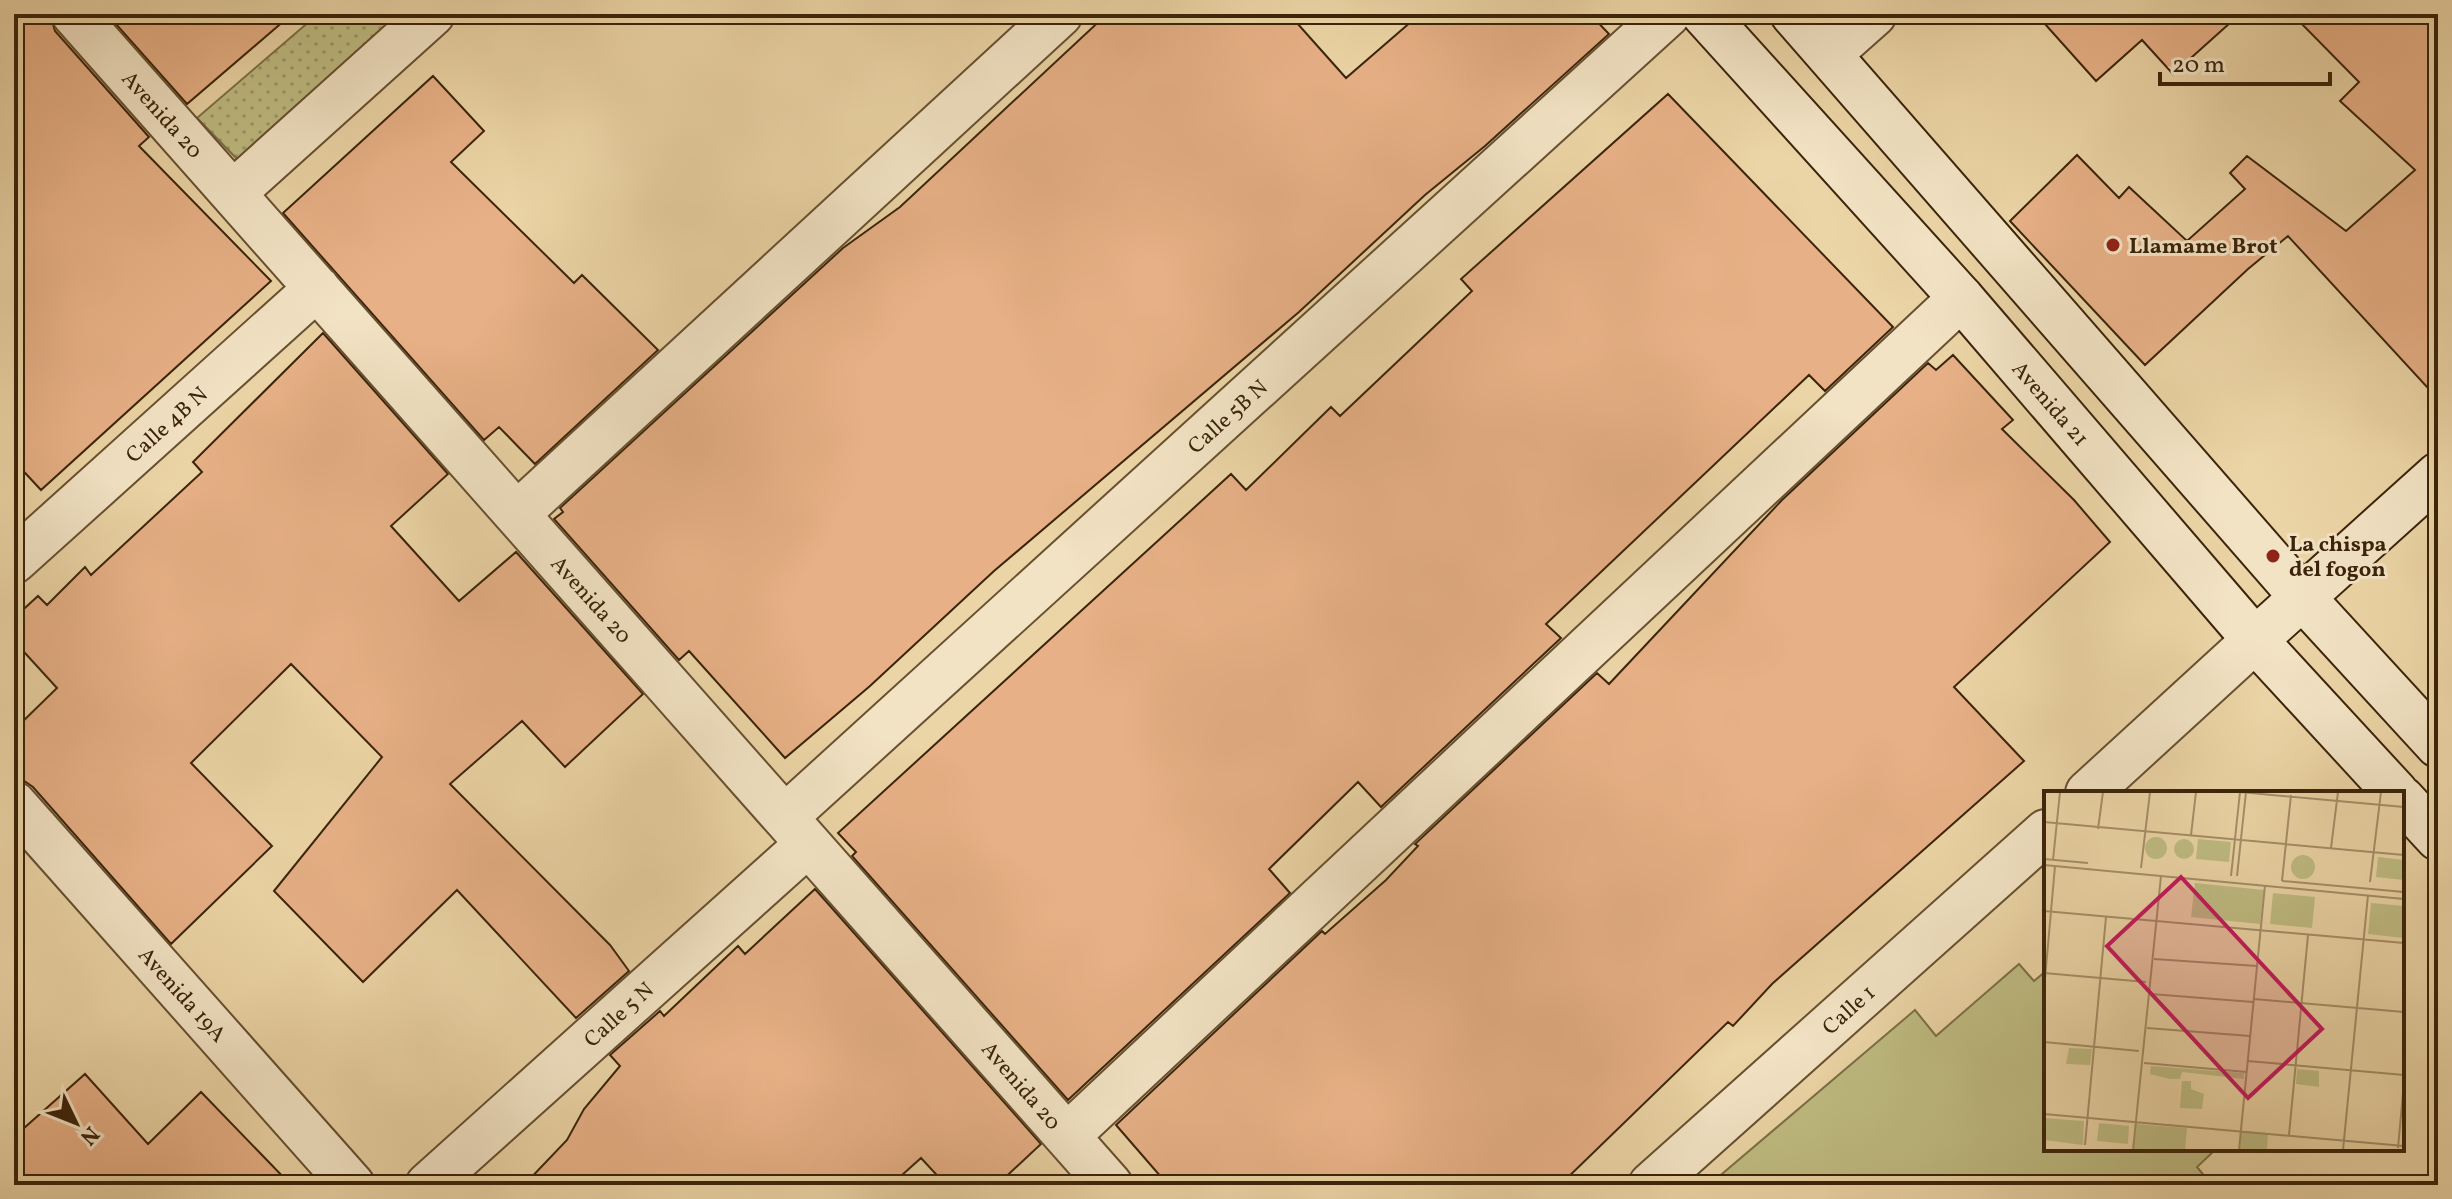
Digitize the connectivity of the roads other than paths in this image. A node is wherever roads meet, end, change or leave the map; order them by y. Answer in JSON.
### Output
{"nodes":[{"id":1,"x":74,"y":14,"type":"edge"},
{"id":2,"x":432,"y":14,"type":"edge"},
{"id":3,"x":1060,"y":14,"type":"edge"},
{"id":4,"x":1668,"y":14,"type":"edge"},
{"id":5,"x":1704,"y":14,"type":"edge"},
{"id":6,"x":1793,"y":14,"type":"edge"},
{"id":7,"x":1874,"y":14,"type":"edge"},
{"id":8,"x":1829,"y":54,"type":"junction"},
{"id":9,"x":233,"y":193,"type":"junction"},
{"id":10,"x":317,"y":288,"type":"junction"},
{"id":11,"x":1961,"y":298,"type":"junction"},
{"id":12,"x":2438,"y":475,"type":"edge"},
{"id":13,"x":517,"y":514,"type":"junction"},
{"id":14,"x":14,"y":561,"type":"edge"},
{"id":15,"x":2302,"y":597,"type":"junction"},
{"id":16,"x":2255,"y":640,"type":"junction"},
{"id":17,"x":2438,"y":745,"type":"edge"},
{"id":18,"x":2090,"y":791,"type":"edge"},
{"id":19,"x":2394,"y":791,"type":"edge"},
{"id":20,"x":2404,"y":801,"type":"edge"},
{"id":21,"x":14,"y":804,"type":"edge"},
{"id":22,"x":797,"y":830,"type":"junction"},
{"id":23,"x":2044,"y":834,"type":"edge"},
{"id":24,"x":2438,"y":838,"type":"edge"},
{"id":25,"x":1067,"y":1136,"type":"junction"},
{"id":26,"x":352,"y":1185,"type":"edge"},
{"id":27,"x":428,"y":1185,"type":"edge"},
{"id":28,"x":1110,"y":1185,"type":"edge"},
{"id":29,"x":1651,"y":1185,"type":"edge"}],
"edges":[{"from":1,"to":9,"type":"street","name":"Avenida 20"},
{"from":2,"to":9,"type":"street"},
{"from":3,"to":13,"type":"street"},
{"from":4,"to":22,"type":"street","name":"Calle 5B N"},
{"from":5,"to":11,"type":"street","name":"Avenida 21"},
{"from":6,"to":8,"type":"street"},
{"from":7,"to":8,"type":"street"},
{"from":8,"to":15,"type":"street"},
{"from":9,"to":10,"type":"street","name":"Avenida 20"},
{"from":10,"to":13,"type":"street","name":"Avenida 20"},
{"from":10,"to":14,"type":"street","name":"Calle 4B N"},
{"from":11,"to":16,"type":"street","name":"Avenida 21"},
{"from":11,"to":25,"type":"street"},
{"from":12,"to":15,"type":"street"},
{"from":13,"to":22,"type":"street","name":"Avenida 20"},
{"from":15,"to":16,"type":"street"},
{"from":15,"to":17,"type":"street"},
{"from":16,"to":18,"type":"street"},
{"from":16,"to":19,"type":"street","name":"Avenida 21"},
{"from":20,"to":24,"type":"street"},
{"from":21,"to":26,"type":"street","name":"Avenida 19A"},
{"from":22,"to":25,"type":"street","name":"Avenida 20"},
{"from":22,"to":27,"type":"street","name":"Calle 5 N"},
{"from":23,"to":29,"type":"street","name":"Calle 1"},
{"from":25,"to":28,"type":"street","name":"Avenida 20"}]}
